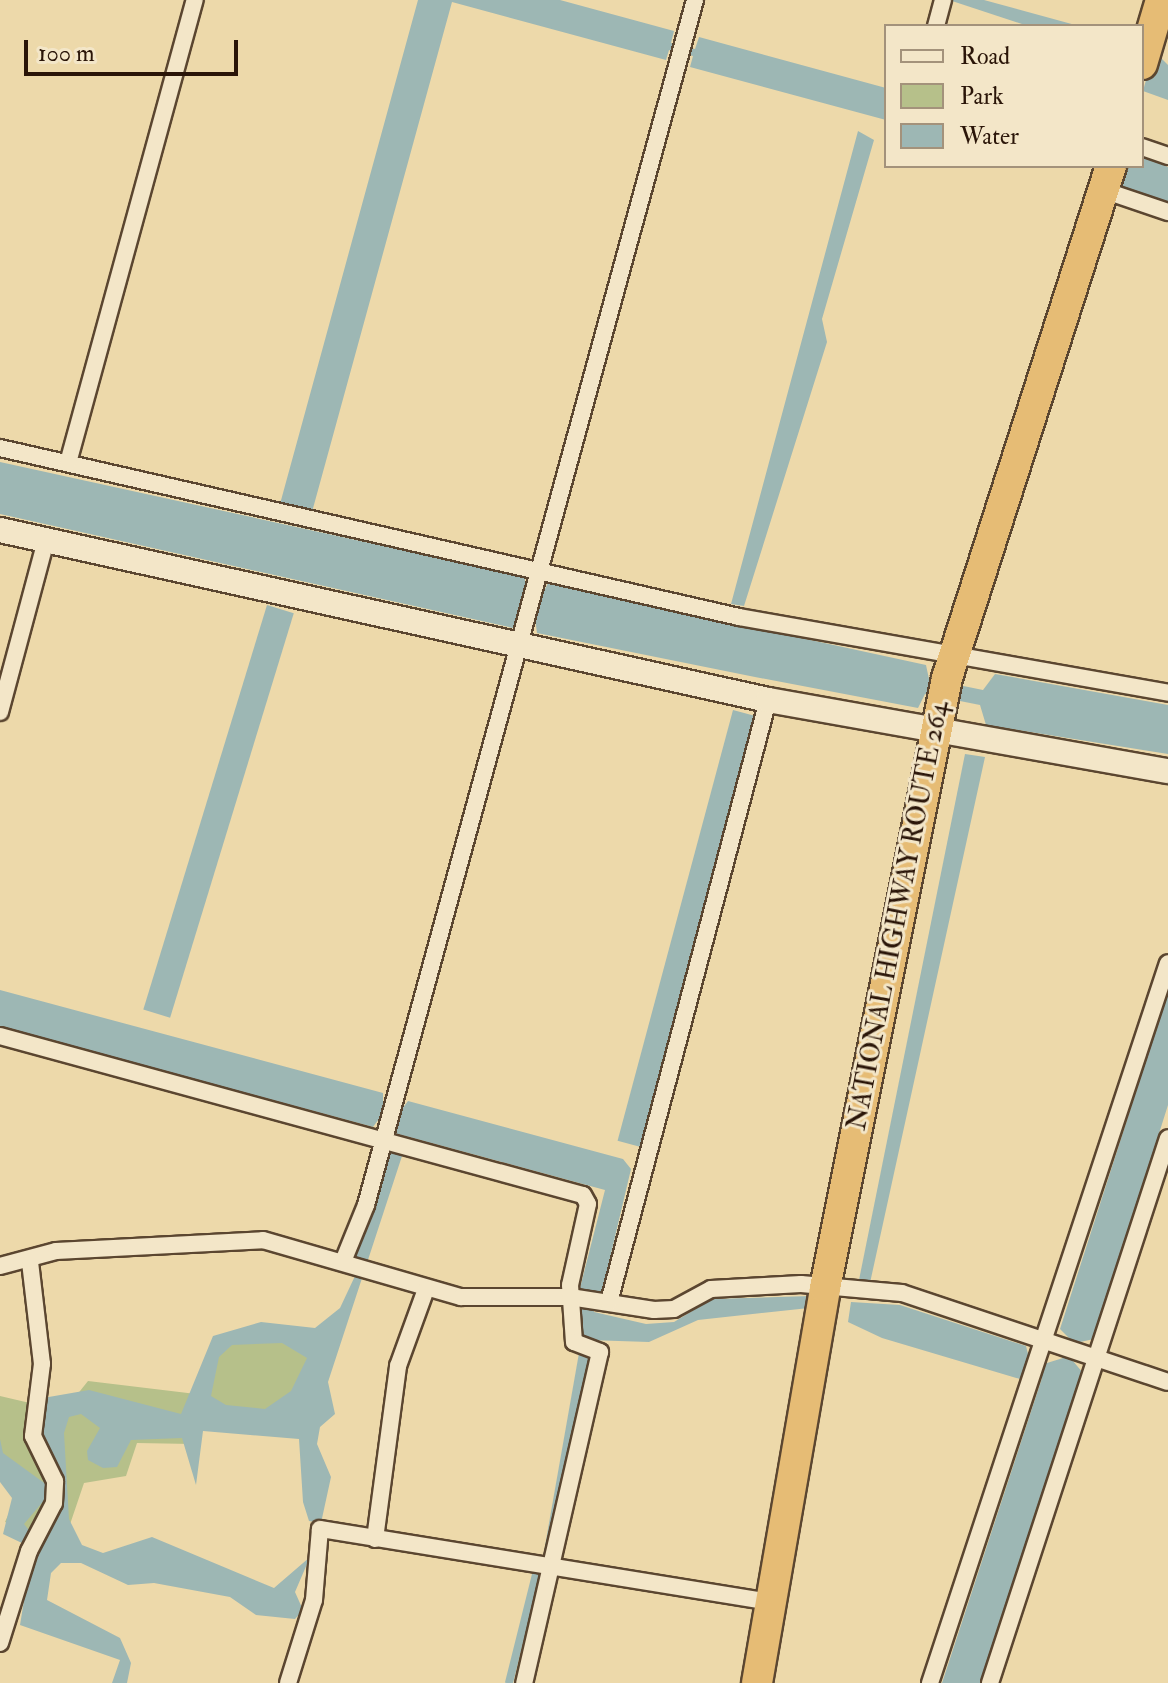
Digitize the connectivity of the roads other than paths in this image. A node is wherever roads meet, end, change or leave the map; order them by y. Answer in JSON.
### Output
{"nodes":[{"id":1,"x":195,"y":0,"type":"edge"},
{"id":2,"x":695,"y":0,"type":"edge"},
{"id":3,"x":943,"y":0,"type":"edge"},
{"id":4,"x":1161,"y":0,"type":"edge"},
{"id":5,"x":937,"y":24,"type":"edge"},
{"id":6,"x":1144,"y":57,"type":"edge"},
{"id":7,"x":1144,"y":148,"type":"edge"},
{"id":8,"x":1168,"y":156,"type":"edge"},
{"id":9,"x":1107,"y":178,"type":"edge"},
{"id":10,"x":1168,"y":212,"type":"edge"},
{"id":11,"x":0,"y":448,"type":"edge"},
{"id":12,"x":68,"y":463,"type":"junction"},
{"id":13,"x":0,"y":530,"type":"edge"},
{"id":14,"x":46,"y":540,"type":"junction"},
{"id":15,"x":538,"y":568,"type":"junction"},
{"id":16,"x":518,"y":645,"type":"junction"},
{"id":17,"x":944,"y":693,"type":"junction"},
{"id":18,"x":1168,"y":693,"type":"edge"},
{"id":19,"x":768,"y":700,"type":"junction"},
{"id":20,"x":0,"y":712,"type":"edge"},
{"id":21,"x":1168,"y":771,"type":"edge"},
{"id":22,"x":1168,"y":963,"type":"edge"},
{"id":23,"x":0,"y":1036,"type":"edge"},
{"id":24,"x":1168,"y":1138,"type":"edge"},
{"id":25,"x":382,"y":1139,"type":"junction"},
{"id":26,"x":30,"y":1262,"type":"junction"},
{"id":27,"x":0,"y":1266,"type":"edge"},
{"id":28,"x":355,"y":1266,"type":"junction"},
{"id":29,"x":825,"y":1288,"type":"junction"},
{"id":30,"x":426,"y":1289,"type":"junction"},
{"id":31,"x":588,"y":1300,"type":"junction"},
{"id":32,"x":1044,"y":1341,"type":"junction"},
{"id":33,"x":1097,"y":1359,"type":"junction"},
{"id":34,"x":1168,"y":1382,"type":"edge"},
{"id":35,"x":375,"y":1539,"type":"junction"},
{"id":36,"x":551,"y":1564,"type":"junction"},
{"id":37,"x":771,"y":1602,"type":"junction"},
{"id":38,"x":0,"y":1643,"type":"edge"},
{"id":39,"x":288,"y":1683,"type":"edge"},
{"id":40,"x":524,"y":1683,"type":"edge"},
{"id":41,"x":757,"y":1683,"type":"edge"},
{"id":42,"x":930,"y":1683,"type":"edge"},
{"id":43,"x":990,"y":1683,"type":"edge"}],
"edges":[{"from":1,"to":12,"type":"street"},
{"from":2,"to":15,"type":"street"},
{"from":3,"to":5,"type":"street"},
{"from":4,"to":6,"type":"highway"},
{"from":7,"to":8,"type":"street"},
{"from":9,"to":10,"type":"street"},
{"from":9,"to":17,"type":"highway","name":"NATIONAL HIGHWAY ROUTE 264"},
{"from":11,"to":12,"type":"street"},
{"from":12,"to":15,"type":"street"},
{"from":13,"to":14,"type":"street"},
{"from":14,"to":16,"type":"street"},
{"from":14,"to":20,"type":"street"},
{"from":15,"to":16,"type":"street"},
{"from":15,"to":17,"type":"street"},
{"from":16,"to":19,"type":"street"},
{"from":16,"to":25,"type":"street"},
{"from":17,"to":18,"type":"street"},
{"from":17,"to":19,"type":"street"},
{"from":17,"to":21,"type":"street"},
{"from":17,"to":29,"type":"highway","name":"NATIONAL HIGHWAY ROUTE 264"},
{"from":19,"to":31,"type":"street"},
{"from":22,"to":32,"type":"street"},
{"from":23,"to":25,"type":"street"},
{"from":24,"to":33,"type":"street"},
{"from":25,"to":28,"type":"street"},
{"from":25,"to":31,"type":"street"},
{"from":26,"to":27,"type":"street"},
{"from":26,"to":28,"type":"street"},
{"from":26,"to":38,"type":"street"},
{"from":28,"to":30,"type":"street"},
{"from":29,"to":31,"type":"street"},
{"from":29,"to":32,"type":"street"},
{"from":29,"to":37,"type":"highway","name":"NATIONAL HIGHWAY ROUTE 264"},
{"from":30,"to":31,"type":"street"},
{"from":30,"to":35,"type":"street"},
{"from":31,"to":36,"type":"street"},
{"from":32,"to":33,"type":"street"},
{"from":32,"to":42,"type":"street"},
{"from":33,"to":34,"type":"street"},
{"from":33,"to":43,"type":"street"},
{"from":35,"to":36,"type":"street"},
{"from":35,"to":39,"type":"street"},
{"from":36,"to":37,"type":"street"},
{"from":36,"to":40,"type":"street"},
{"from":37,"to":41,"type":"highway","name":"NATIONAL HIGHWAY ROUTE 264"}]}
